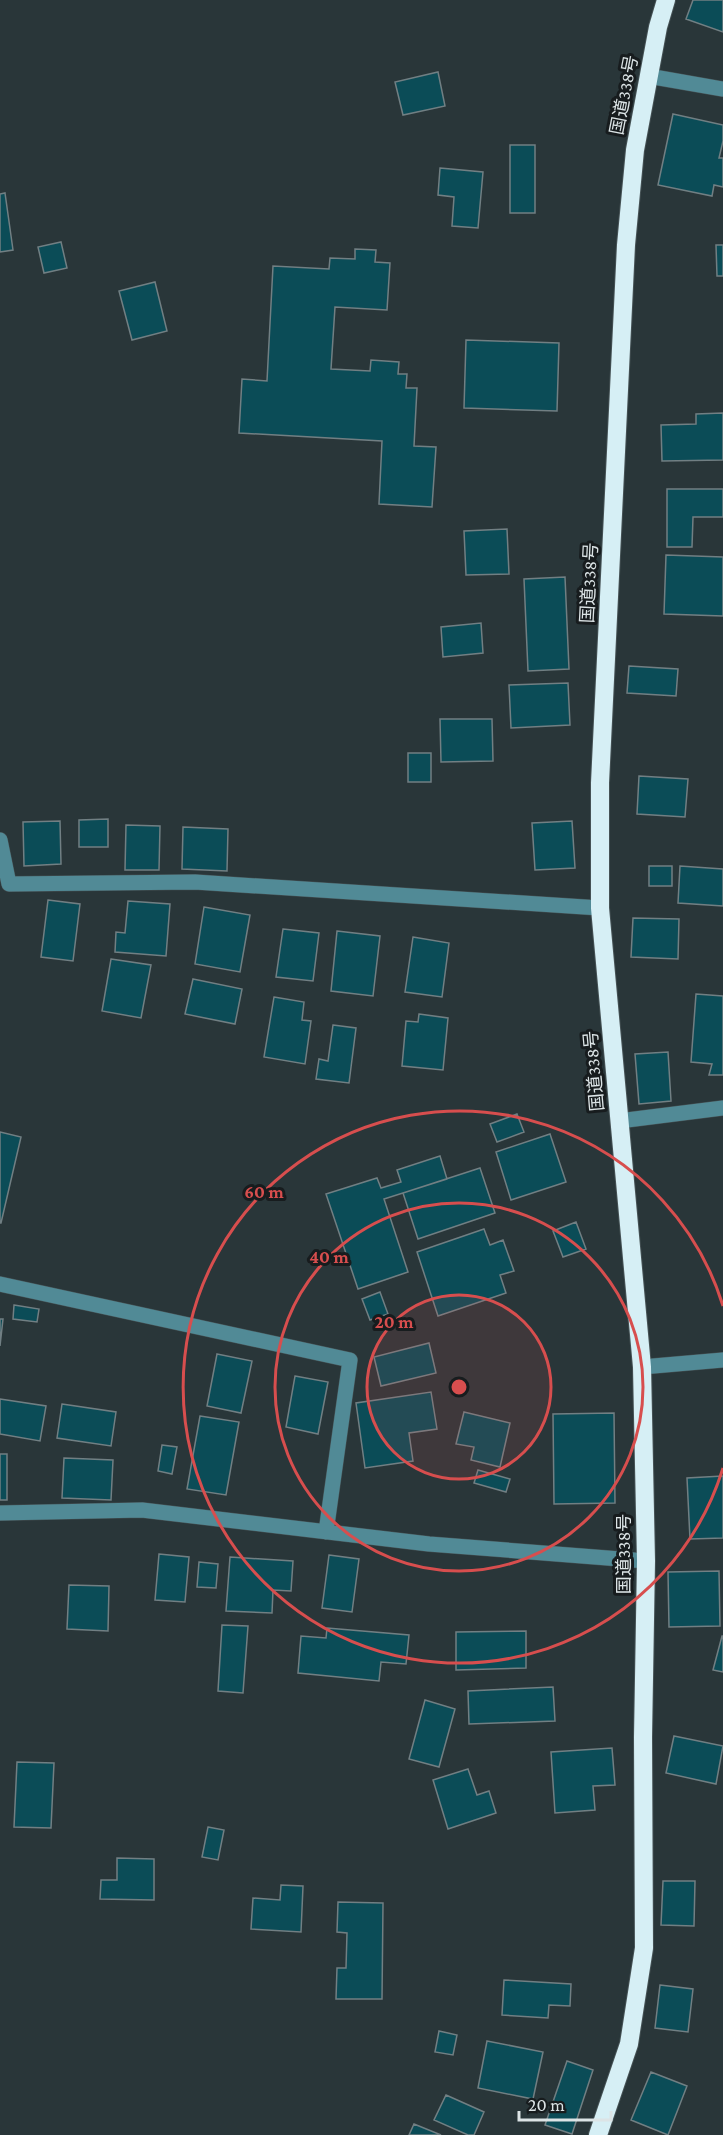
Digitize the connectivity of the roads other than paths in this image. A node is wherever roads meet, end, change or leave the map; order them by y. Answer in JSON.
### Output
{"nodes":[{"id":1,"x":666,"y":0,"type":"edge"},
{"id":2,"x":648,"y":76,"type":"junction"},
{"id":3,"x":723,"y":88,"type":"edge"},
{"id":4,"x":0,"y":840,"type":"edge"},
{"id":5,"x":600,"y":908,"type":"junction"},
{"id":6,"x":723,"y":1108,"type":"edge"},
{"id":7,"x":619,"y":1121,"type":"junction"},
{"id":8,"x":0,"y":1284,"type":"edge"},
{"id":9,"x":723,"y":1360,"type":"edge"},
{"id":10,"x":642,"y":1367,"type":"junction"},
{"id":11,"x":0,"y":1513,"type":"edge"},
{"id":12,"x":326,"y":1532,"type":"junction"},
{"id":13,"x":646,"y":1561,"type":"junction"},
{"id":14,"x":598,"y":2135,"type":"edge"}],
"edges":[{"from":1,"to":2,"type":"highway","name":"国道338号"},
{"from":2,"to":3,"type":"street"},
{"from":2,"to":5,"type":"highway","name":"国道338号"},
{"from":4,"to":5,"type":"street"},
{"from":5,"to":7,"type":"highway","name":"国道338号"},
{"from":6,"to":7,"type":"street"},
{"from":7,"to":10,"type":"highway","name":"国道338号"},
{"from":8,"to":12,"type":"street"},
{"from":9,"to":10,"type":"street"},
{"from":10,"to":13,"type":"highway","name":"国道338号"},
{"from":11,"to":12,"type":"street"},
{"from":12,"to":13,"type":"street"},
{"from":13,"to":14,"type":"highway","name":"国道338号"}]}
